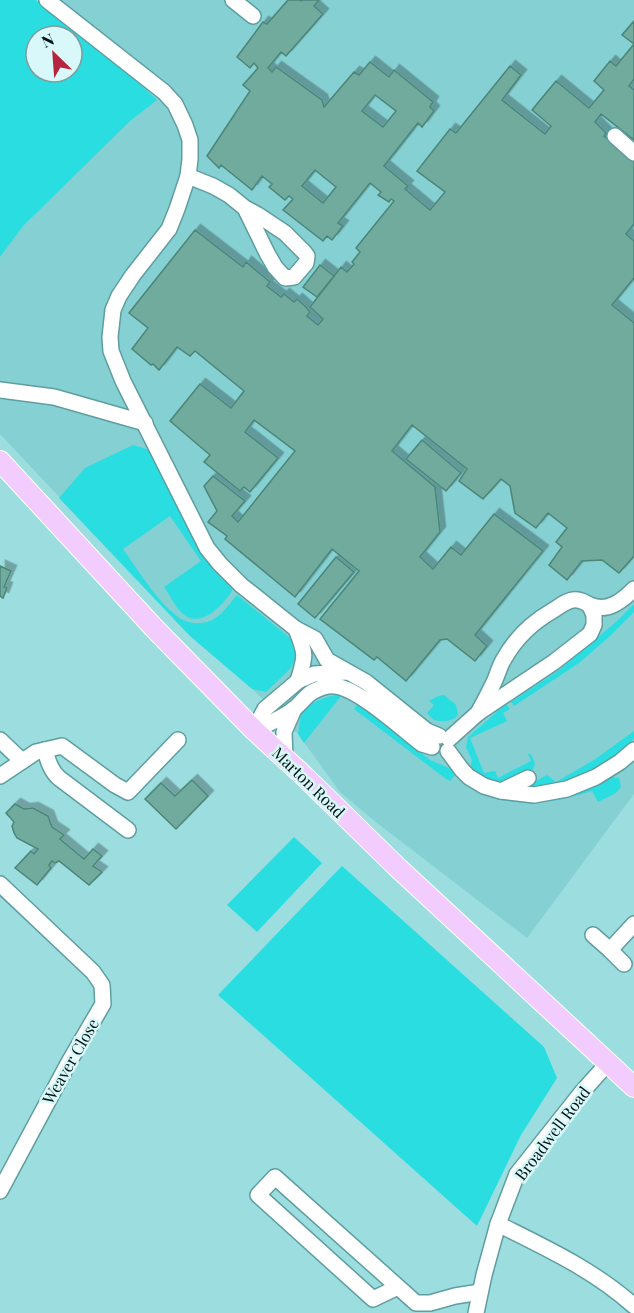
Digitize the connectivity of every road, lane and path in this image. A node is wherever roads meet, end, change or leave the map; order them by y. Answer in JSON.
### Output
{"nodes":[{"id":1,"x":46,"y":0,"type":"edge"},
{"id":2,"x":233,"y":0,"type":"edge"},
{"id":3,"x":253,"y":15,"type":"dead end"},
{"id":4,"x":615,"y":136,"type":"dead end"},
{"id":5,"x":634,"y":153,"type":"edge"},
{"id":6,"x":188,"y":176,"type":"junction"},
{"id":7,"x":245,"y":208,"type":"junction"},
{"id":8,"x":0,"y":390,"type":"edge"},
{"id":9,"x":145,"y":423,"type":"junction"},
{"id":10,"x":0,"y":461,"type":"edge"},
{"id":11,"x":634,"y":589,"type":"edge"},
{"id":12,"x":590,"y":606,"type":"junction"},
{"id":13,"x":296,"y":629,"type":"junction"},
{"id":14,"x":348,"y":672,"type":"junction"},
{"id":15,"x":298,"y":681,"type":"junction"},
{"id":16,"x":294,"y":709,"type":"junction"},
{"id":17,"x":478,"y":713,"type":"junction"},
{"id":18,"x":254,"y":730,"type":"junction"},
{"id":19,"x":0,"y":740,"type":"edge"},
{"id":20,"x":178,"y":740,"type":"dead end"},
{"id":21,"x":442,"y":743,"type":"junction"},
{"id":22,"x":45,"y":750,"type":"junction"},
{"id":23,"x":634,"y":750,"type":"edge"},
{"id":24,"x":285,"y":758,"type":"junction"},
{"id":25,"x":22,"y":761,"type":"junction"},
{"id":26,"x":0,"y":776,"type":"edge"},
{"id":27,"x":528,"y":778,"type":"dead end"},
{"id":28,"x":501,"y":791,"type":"junction"},
{"id":29,"x":128,"y":830,"type":"dead end"},
{"id":30,"x":0,"y":884,"type":"edge"},
{"id":31,"x":634,"y":924,"type":"edge"},
{"id":32,"x":593,"y":935,"type":"dead end"},
{"id":33,"x":610,"y":950,"type":"junction"},
{"id":34,"x":624,"y":964,"type":"dead end"},
{"id":35,"x":608,"y":1063,"type":"junction"},
{"id":36,"x":634,"y":1087,"type":"edge"},
{"id":37,"x":0,"y":1191,"type":"edge"},
{"id":38,"x":498,"y":1224,"type":"junction"},
{"id":39,"x":337,"y":1232,"type":"junction"},
{"id":40,"x":321,"y":1253,"type":"junction"},
{"id":41,"x":398,"y":1287,"type":"junction"},
{"id":42,"x":480,"y":1292,"type":"junction"},
{"id":43,"x":634,"y":1306,"type":"edge"},
{"id":44,"x":476,"y":1313,"type":"edge"}],
"edges":[{"from":1,"to":6,"type":"street"},
{"from":2,"to":3,"type":"street"},
{"from":4,"to":5,"type":"street"},
{"from":6,"to":7,"type":"street"},
{"from":6,"to":9,"type":"street"},
{"from":7,"to":7,"type":"street"},
{"from":8,"to":9,"type":"street"},
{"from":9,"to":13,"type":"street"},
{"from":10,"to":18,"type":"main road","name":"Marton Road"},
{"from":11,"to":12,"type":"street"},
{"from":12,"to":17,"type":"street"},
{"from":12,"to":17,"type":"street"},
{"from":13,"to":14,"type":"street"},
{"from":13,"to":15,"type":"street"},
{"from":14,"to":15,"type":"street"},
{"from":14,"to":21,"type":"street"},
{"from":15,"to":18,"type":"street"},
{"from":16,"to":18,"type":"street"},
{"from":16,"to":21,"type":"street"},
{"from":16,"to":24,"type":"street"},
{"from":17,"to":21,"type":"street"},
{"from":18,"to":24,"type":"main road","name":"Marton Road"},
{"from":19,"to":25,"type":"street"},
{"from":20,"to":22,"type":"street"},
{"from":21,"to":28,"type":"street"},
{"from":22,"to":25,"type":"street"},
{"from":22,"to":29,"type":"street"},
{"from":23,"to":28,"type":"street"},
{"from":24,"to":35,"type":"main road","name":"Marton Road"},
{"from":25,"to":26,"type":"street"},
{"from":27,"to":28,"type":"street"},
{"from":30,"to":37,"type":"street","name":"Weaver Close"},
{"from":31,"to":33,"type":"street"},
{"from":32,"to":33,"type":"street"},
{"from":33,"to":34,"type":"street"},
{"from":35,"to":36,"type":"main road","name":"Marton Road"},
{"from":35,"to":38,"type":"street","name":"Broadwell Road"},
{"from":38,"to":42,"type":"street","name":"Broadwell Road"},
{"from":38,"to":43,"type":"street"},
{"from":39,"to":40,"type":"street"},
{"from":39,"to":40,"type":"street"},
{"from":39,"to":41,"type":"street"},
{"from":40,"to":41,"type":"street"},
{"from":41,"to":42,"type":"street"},
{"from":42,"to":44,"type":"street","name":"Broadwell Road"}]}
